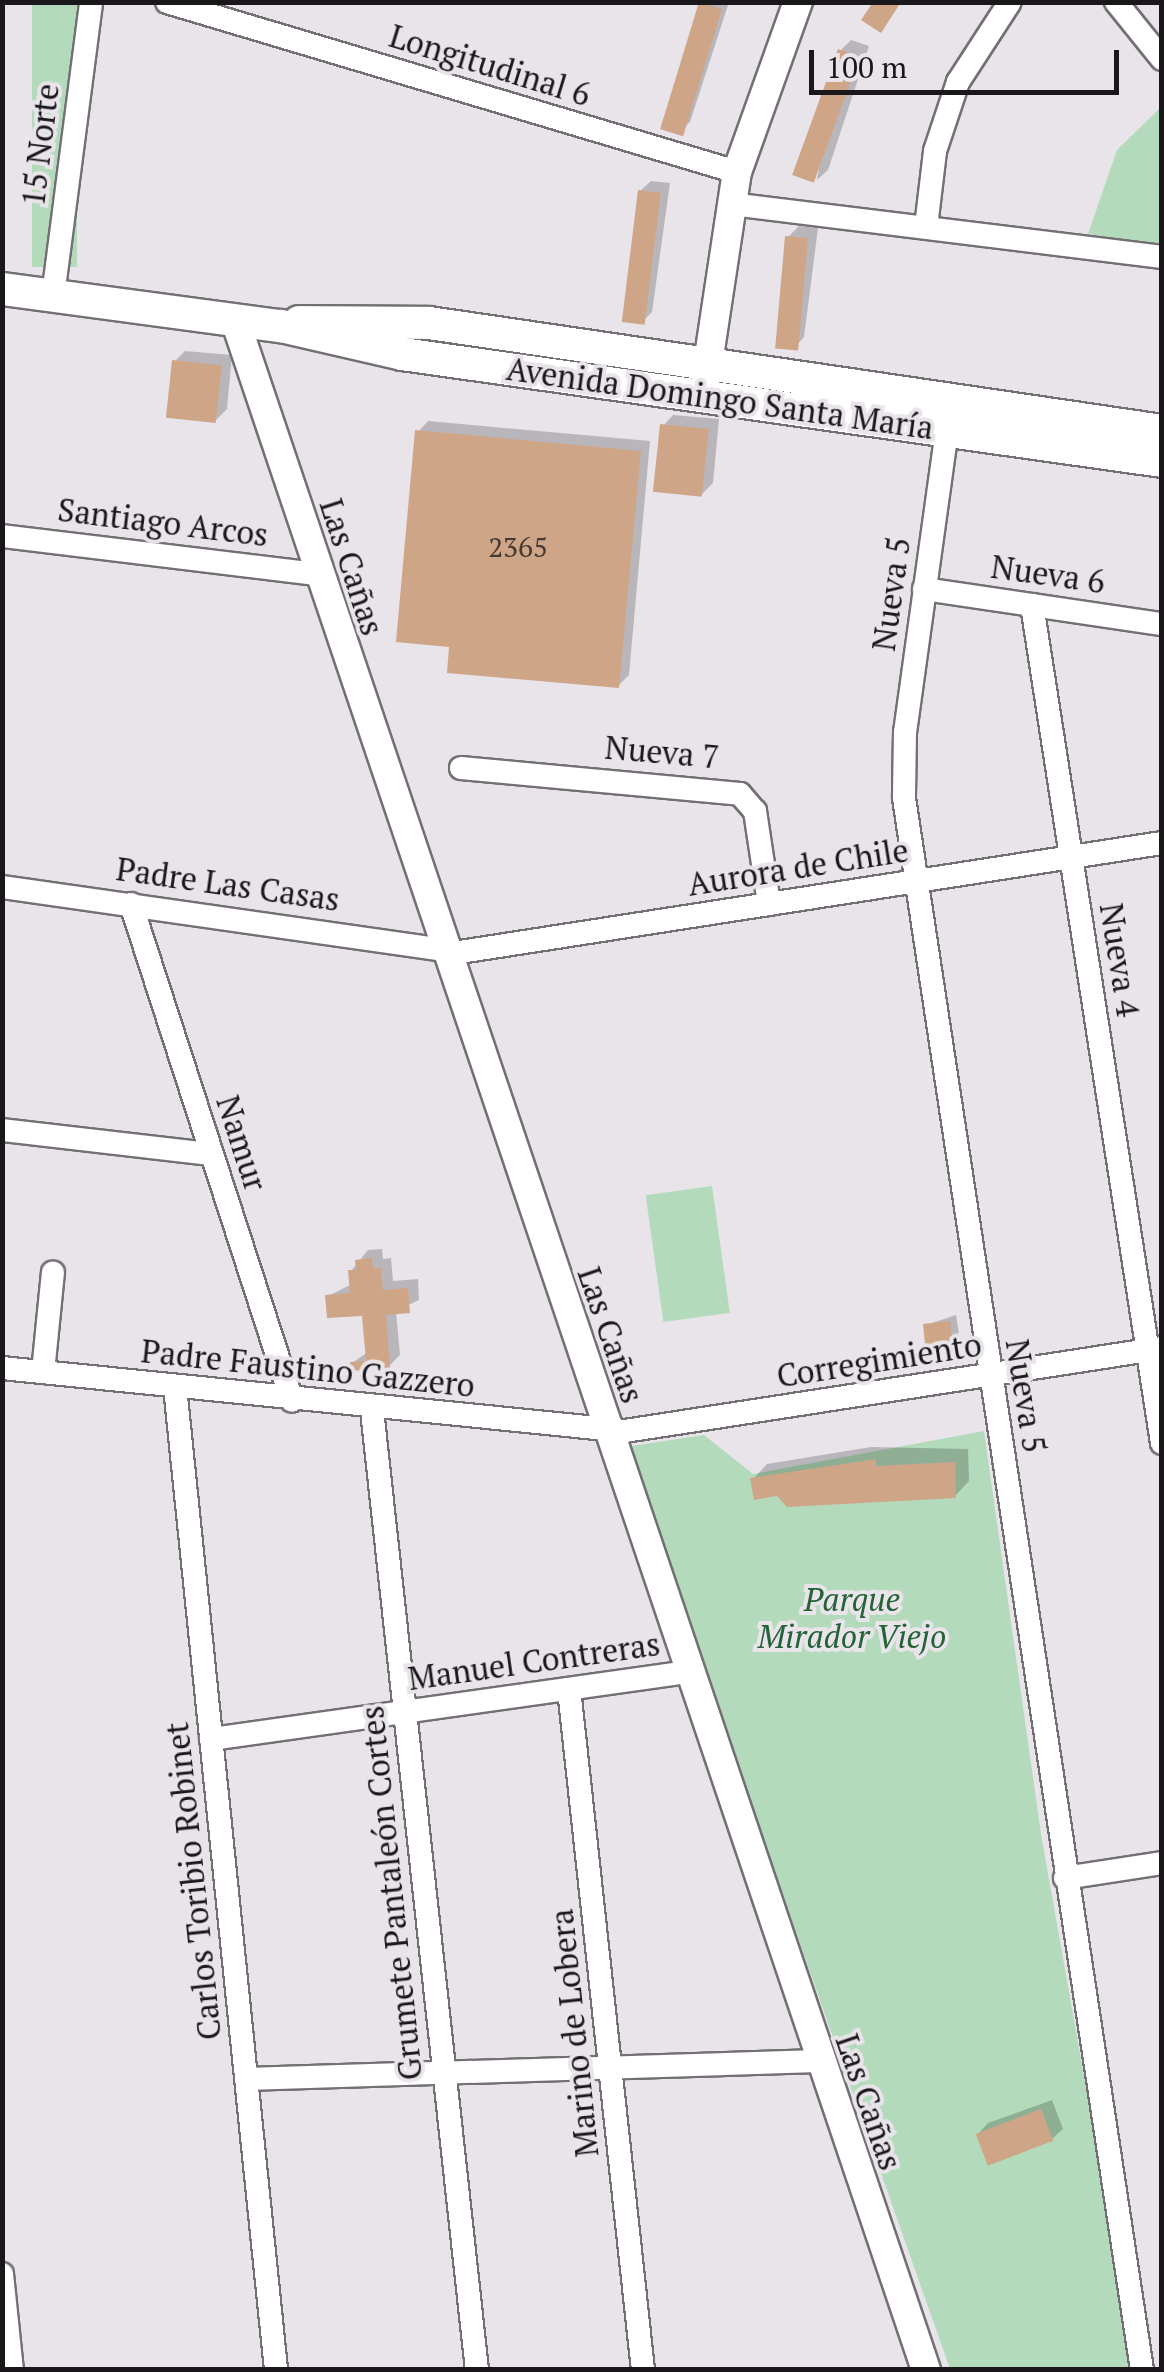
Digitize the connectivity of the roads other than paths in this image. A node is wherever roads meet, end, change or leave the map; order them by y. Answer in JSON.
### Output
{"nodes":[{"id":1,"x":91,"y":2,"type":"edge"},
{"id":2,"x":167,"y":2,"type":"edge"},
{"id":3,"x":798,"y":2,"type":"edge"},
{"id":4,"x":1010,"y":2,"type":"edge"},
{"id":5,"x":1116,"y":2,"type":"edge"},
{"id":6,"x":1162,"y":60,"type":"edge"},
{"id":7,"x":737,"y":172,"type":"junction"},
{"id":8,"x":731,"y":204,"type":"junction"},
{"id":9,"x":926,"y":227,"type":"junction"},
{"id":10,"x":1162,"y":257,"type":"edge"},
{"id":11,"x":2,"y":289,"type":"edge"},
{"id":12,"x":53,"y":296,"type":"junction"},
{"id":13,"x":235,"y":320,"type":"junction"},
{"id":14,"x":706,"y":381,"type":"junction"},
{"id":15,"x":948,"y":430,"type":"junction"},
{"id":16,"x":1162,"y":431,"type":"edge"},
{"id":17,"x":1162,"y":461,"type":"edge"},
{"id":18,"x":2,"y":536,"type":"edge"},
{"id":19,"x":316,"y":574,"type":"junction"},
{"id":20,"x":924,"y":589,"type":"junction"},
{"id":21,"x":1032,"y":605,"type":"junction"},
{"id":22,"x":1162,"y":624,"type":"edge"},
{"id":23,"x":461,"y":768,"type":"dead end"},
{"id":24,"x":1162,"y":843,"type":"edge"},
{"id":25,"x":1071,"y":857,"type":"junction"},
{"id":26,"x":916,"y":882,"type":"junction"},
{"id":27,"x":2,"y":887,"type":"edge"},
{"id":28,"x":131,"y":904,"type":"junction"},
{"id":29,"x":769,"y":904,"type":"junction"},
{"id":30,"x":444,"y":948,"type":"junction"},
{"id":31,"x":2,"y":1130,"type":"edge"},
{"id":32,"x":211,"y":1154,"type":"junction"},
{"id":33,"x":53,"y":1272,"type":"dead end"},
{"id":34,"x":1154,"y":1350,"type":"edge"},
{"id":35,"x":2,"y":1368,"type":"edge"},
{"id":36,"x":42,"y":1372,"type":"junction"},
{"id":37,"x":991,"y":1376,"type":"junction"},
{"id":38,"x":176,"y":1387,"type":"junction"},
{"id":39,"x":292,"y":1401,"type":"junction"},
{"id":40,"x":372,"y":1410,"type":"junction"},
{"id":41,"x":606,"y":1432,"type":"junction"},
{"id":42,"x":1162,"y":1443,"type":"edge"},
{"id":43,"x":688,"y":1672,"type":"junction"},
{"id":44,"x":569,"y":1688,"type":"junction"},
{"id":45,"x":404,"y":1712,"type":"junction"},
{"id":46,"x":211,"y":1739,"type":"junction"},
{"id":47,"x":1162,"y":1864,"type":"edge"},
{"id":48,"x":1065,"y":1878,"type":"junction"},
{"id":49,"x":818,"y":2061,"type":"junction"},
{"id":50,"x":610,"y":2068,"type":"junction"},
{"id":51,"x":444,"y":2073,"type":"junction"},
{"id":52,"x":246,"y":2079,"type":"junction"},
{"id":53,"x":2,"y":2274,"type":"edge"},
{"id":54,"x":12,"y":2370,"type":"edge"},
{"id":55,"x":276,"y":2370,"type":"edge"},
{"id":56,"x":476,"y":2370,"type":"edge"},
{"id":57,"x":643,"y":2370,"type":"edge"},
{"id":58,"x":926,"y":2370,"type":"edge"},
{"id":59,"x":1142,"y":2370,"type":"edge"}],
"edges":[{"from":1,"to":12,"type":"street","name":"15 Norte"},
{"from":2,"to":7,"type":"street","name":"Longitudinal 6"},
{"from":3,"to":7,"type":"street"},
{"from":4,"to":9,"type":"street"},
{"from":5,"to":6,"type":"street"},
{"from":7,"to":8,"type":"street"},
{"from":8,"to":9,"type":"street"},
{"from":8,"to":14,"type":"street"},
{"from":9,"to":10,"type":"street"},
{"from":11,"to":12,"type":"main road","name":"Avenida Domingo Santa María"},
{"from":12,"to":13,"type":"main road","name":"Avenida Domingo Santa María"},
{"from":13,"to":14,"type":"main road","name":"Avenida Domingo Santa María"},
{"from":13,"to":19,"type":"street","name":"Las Cañas"},
{"from":14,"to":15,"type":"main road","name":"Avenida Domingo Santa María"},
{"from":14,"to":16,"type":"main road","name":"Avenida Domingo Santa María"},
{"from":15,"to":17,"type":"main road","name":"Avenida Domingo Santa María"},
{"from":15,"to":20,"type":"street","name":"Nueva 5"},
{"from":18,"to":19,"type":"street","name":"Santiago Arcos"},
{"from":19,"to":30,"type":"street","name":"Las Cañas"},
{"from":20,"to":21,"type":"street","name":"Nueva 6"},
{"from":20,"to":26,"type":"street","name":"Nueva 5"},
{"from":21,"to":22,"type":"street","name":"Nueva 6"},
{"from":21,"to":25,"type":"street","name":"Nueva 4"},
{"from":23,"to":29,"type":"street","name":"Nueva 7"},
{"from":24,"to":25,"type":"street","name":"Aurora de Chile"},
{"from":25,"to":26,"type":"street","name":"Aurora de Chile"},
{"from":25,"to":34,"type":"street","name":"Nueva 4"},
{"from":26,"to":29,"type":"street","name":"Aurora de Chile"},
{"from":26,"to":37,"type":"street","name":"Nueva 5"},
{"from":27,"to":28,"type":"street","name":"Padre Las Casas"},
{"from":28,"to":30,"type":"street","name":"Padre Las Casas"},
{"from":28,"to":32,"type":"street","name":"Namur"},
{"from":29,"to":30,"type":"street","name":"Aurora de Chile"},
{"from":30,"to":41,"type":"street","name":"Las Cañas"},
{"from":31,"to":32,"type":"street"},
{"from":32,"to":39,"type":"street","name":"Namur"},
{"from":33,"to":36,"type":"street"},
{"from":34,"to":37,"type":"street","name":"Corregimiento"},
{"from":34,"to":42,"type":"street","name":"Nueva 4"},
{"from":35,"to":36,"type":"street","name":"Padre Faustino Gazzero"},
{"from":36,"to":38,"type":"street","name":"Padre Faustino Gazzero"},
{"from":37,"to":41,"type":"street","name":"Corregimiento"},
{"from":37,"to":48,"type":"street","name":"Nueva 5"},
{"from":38,"to":39,"type":"street","name":"Padre Faustino Gazzero"},
{"from":38,"to":46,"type":"street","name":"Carlos Toribio Robinet"},
{"from":39,"to":40,"type":"street","name":"Padre Faustino Gazzero"},
{"from":40,"to":41,"type":"street","name":"Padre Faustino Gazzero"},
{"from":40,"to":45,"type":"street","name":"Grumete Pantaleón Cortes"},
{"from":41,"to":43,"type":"street","name":"Las Cañas"},
{"from":43,"to":44,"type":"street","name":"Manuel Contreras"},
{"from":43,"to":49,"type":"street","name":"Las Cañas"},
{"from":44,"to":45,"type":"street","name":"Manuel Contreras"},
{"from":44,"to":50,"type":"street","name":"Marino de Lobera"},
{"from":45,"to":46,"type":"street","name":"Manuel Contreras"},
{"from":45,"to":51,"type":"street","name":"Grumete Pantaleón Cortes"},
{"from":46,"to":52,"type":"street","name":"Carlos Toribio Robinet"},
{"from":47,"to":48,"type":"street"},
{"from":48,"to":59,"type":"street","name":"Nueva 5"},
{"from":49,"to":50,"type":"street"},
{"from":49,"to":58,"type":"street","name":"Las Cañas"},
{"from":50,"to":51,"type":"street"},
{"from":50,"to":57,"type":"street","name":"Marino de Lobera"},
{"from":51,"to":52,"type":"street"},
{"from":51,"to":56,"type":"street","name":"Grumete Pantaleón Cortes"},
{"from":52,"to":55,"type":"street","name":"Carlos Toribio Robinet"},
{"from":53,"to":54,"type":"street"}]}
